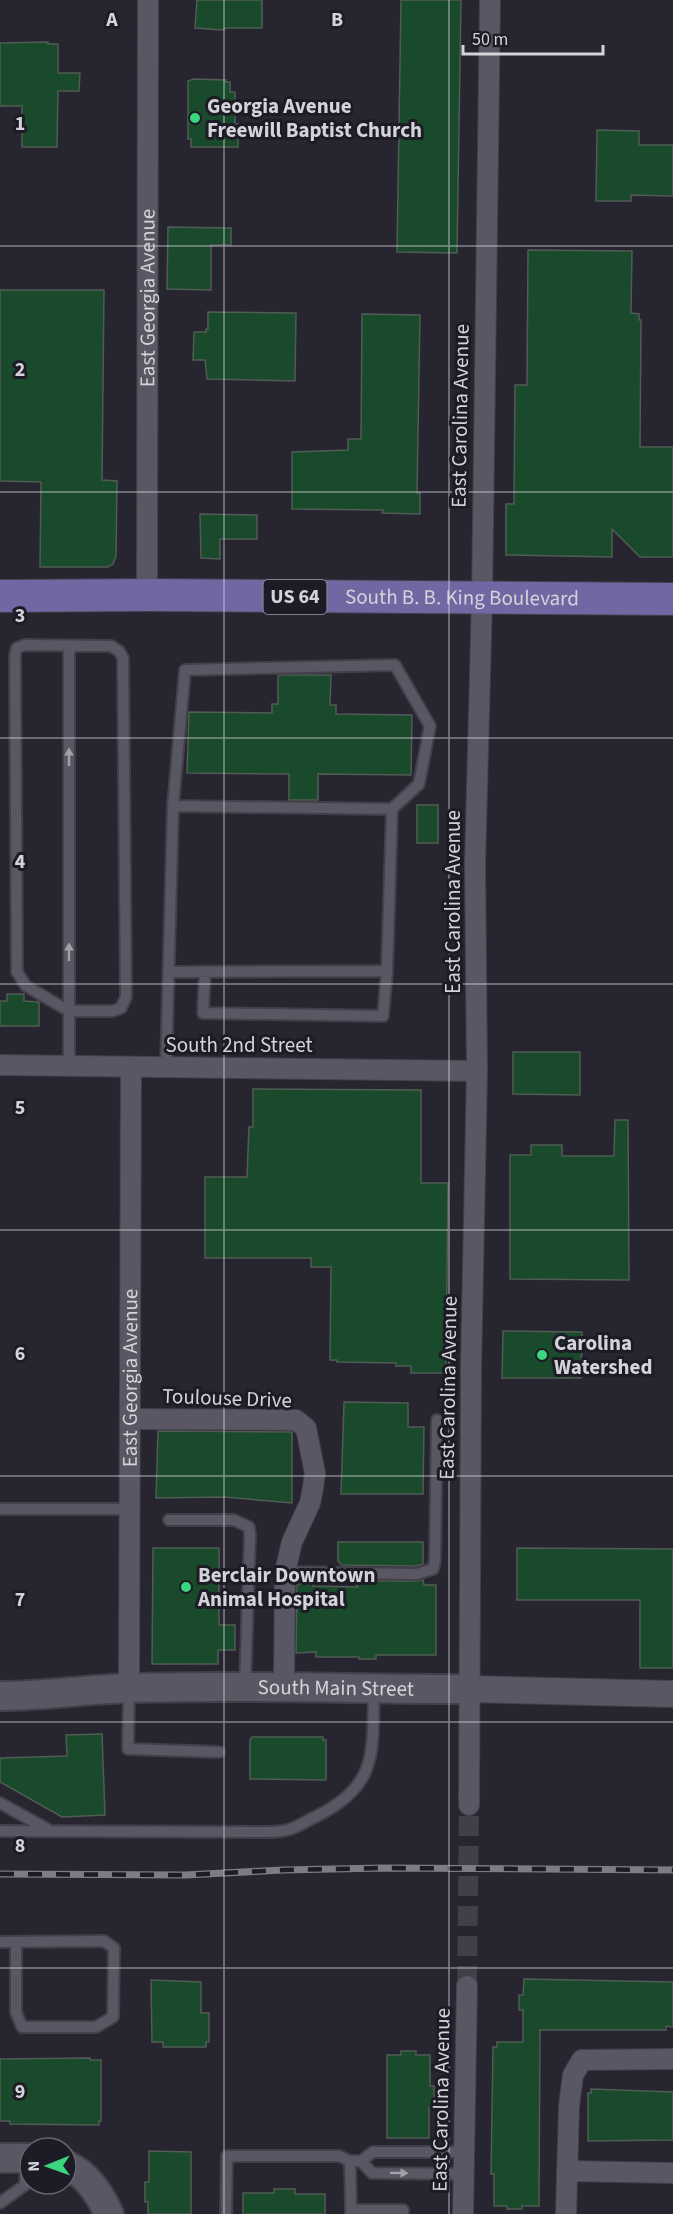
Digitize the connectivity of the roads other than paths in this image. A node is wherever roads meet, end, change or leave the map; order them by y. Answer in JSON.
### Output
{"nodes":[{"id":1,"x":148,"y":0,"type":"edge"},
{"id":2,"x":489,"y":0,"type":"edge"},
{"id":3,"x":147,"y":595,"type":"junction"},
{"id":4,"x":0,"y":597,"type":"edge"},
{"id":5,"x":482,"y":599,"type":"junction"},
{"id":6,"x":673,"y":599,"type":"edge"},
{"id":7,"x":69,"y":646,"type":"junction"},
{"id":8,"x":173,"y":806,"type":"junction"},
{"id":9,"x":392,"y":809,"type":"junction"},
{"id":10,"x":387,"y":971,"type":"junction"},
{"id":11,"x":169,"y":972,"type":"junction"},
{"id":12,"x":205,"y":972,"type":"junction"},
{"id":13,"x":69,"y":1011,"type":"junction"},
{"id":14,"x":0,"y":1065,"type":"edge"},
{"id":15,"x":69,"y":1066,"type":"junction"},
{"id":16,"x":131,"y":1068,"type":"junction"},
{"id":17,"x":166,"y":1068,"type":"junction"},
{"id":18,"x":477,"y":1071,"type":"junction"},
{"id":19,"x":131,"y":1419,"type":"junction"},
{"id":20,"x":437,"y":1420,"type":"dead end"},
{"id":21,"x":0,"y":1509,"type":"edge"},
{"id":22,"x":130,"y":1509,"type":"junction"},
{"id":23,"x":169,"y":1520,"type":"dead end"},
{"id":24,"x":285,"y":1572,"type":"junction"},
{"id":25,"x":245,"y":1687,"type":"junction"},
{"id":26,"x":129,"y":1688,"type":"junction"},
{"id":27,"x":284,"y":1688,"type":"junction"},
{"id":28,"x":374,"y":1689,"type":"junction"},
{"id":29,"x":470,"y":1689,"type":"junction"},
{"id":30,"x":673,"y":1694,"type":"edge"},
{"id":31,"x":0,"y":1696,"type":"edge"},
{"id":32,"x":219,"y":1752,"type":"dead end"},
{"id":33,"x":0,"y":1803,"type":"edge"},
{"id":34,"x":469,"y":1805,"type":"tunnel mouth"},
{"id":35,"x":50,"y":1830,"type":"junction"},
{"id":36,"x":0,"y":1831,"type":"edge"},
{"id":37,"x":0,"y":1942,"type":"edge"},
{"id":38,"x":16,"y":1942,"type":"junction"},
{"id":39,"x":467,"y":1986,"type":"tunnel mouth"},
{"id":40,"x":673,"y":2059,"type":"edge"},
{"id":41,"x":464,"y":2152,"type":"junction"},
{"id":42,"x":355,"y":2161,"type":"junction"},
{"id":43,"x":78,"y":2171,"type":"edge"},
{"id":44,"x":567,"y":2171,"type":"junction"},
{"id":45,"x":673,"y":2173,"type":"edge"},
{"id":46,"x":464,"y":2174,"type":"junction"},
{"id":47,"x":18,"y":2190,"type":"edge"},
{"id":48,"x":0,"y":2204,"type":"edge"},
{"id":49,"x":351,"y":2212,"type":"edge"},
{"id":50,"x":109,"y":2214,"type":"edge"},
{"id":51,"x":226,"y":2214,"type":"edge"},
{"id":52,"x":403,"y":2214,"type":"edge"},
{"id":53,"x":463,"y":2214,"type":"edge"},
{"id":54,"x":566,"y":2214,"type":"edge"}],
"edges":[{"from":1,"to":3,"type":"street","name":"East Georgia Avenue"},
{"from":2,"to":5,"type":"street","name":"East Carolina Avenue"},
{"from":3,"to":4,"type":"main road","name":"South B. B. King Boulevard","number":"US 64"},
{"from":3,"to":5,"type":"main road","name":"South B. B. King Boulevard","number":"US 64"},
{"from":5,"to":6,"type":"main road","name":"South B. B. King Boulevard","number":"US 64"},
{"from":5,"to":18,"type":"street","name":"East Carolina Avenue"},
{"from":13,"to":7,"type":"lane","one_way":true},
{"from":7,"to":13,"type":"lane"},
{"from":7,"to":13,"type":"lane"},
{"from":8,"to":9,"type":"lane"},
{"from":8,"to":9,"type":"lane"},
{"from":8,"to":11,"type":"lane"},
{"from":9,"to":10,"type":"lane"},
{"from":10,"to":12,"type":"lane"},
{"from":10,"to":12,"type":"lane"},
{"from":11,"to":12,"type":"lane"},
{"from":11,"to":17,"type":"lane"},
{"from":13,"to":15,"type":"lane"},
{"from":14,"to":15,"type":"street","name":"South 2nd Street"},
{"from":15,"to":16,"type":"street","name":"South 2nd Street"},
{"from":16,"to":17,"type":"street","name":"South 2nd Street"},
{"from":16,"to":19,"type":"street","name":"East Georgia Avenue"},
{"from":17,"to":18,"type":"street","name":"South 2nd Street"},
{"from":18,"to":29,"type":"street","name":"East Carolina Avenue"},
{"from":19,"to":22,"type":"street","name":"East Georgia Avenue"},
{"from":19,"to":24,"type":"street","name":"Toulouse Drive"},
{"from":20,"to":24,"type":"lane"},
{"from":21,"to":22,"type":"lane"},
{"from":22,"to":26,"type":"street","name":"East Georgia Avenue"},
{"from":23,"to":25,"type":"lane"},
{"from":24,"to":27,"type":"street","name":"Toulouse Drive"},
{"from":25,"to":26,"type":"main road","name":"South Main Street"},
{"from":25,"to":27,"type":"main road","name":"South Main Street"},
{"from":26,"to":31,"type":"main road","name":"South Main Street"},
{"from":26,"to":32,"type":"lane"},
{"from":27,"to":28,"type":"main road","name":"South Main Street"},
{"from":28,"to":29,"type":"main road","name":"South Main Street"},
{"from":28,"to":35,"type":"lane"},
{"from":29,"to":30,"type":"street","name":"South Main Street"},
{"from":29,"to":34,"type":"street","name":"East Carolina Avenue"},
{"from":33,"to":35,"type":"lane"},
{"from":35,"to":36,"type":"lane"},
{"from":37,"to":38,"type":"lane"},
{"from":38,"to":38,"type":"lane"},
{"from":39,"to":41,"type":"street","name":"East Carolina Avenue"},
{"from":40,"to":44,"type":"street"},
{"from":41,"to":42,"type":"lane"},
{"from":41,"to":46,"type":"street","name":"East Carolina Avenue"},
{"from":42,"to":46,"type":"lane","one_way":true},
{"from":42,"to":49,"type":"lane"},
{"from":42,"to":51,"type":"lane"},
{"from":43,"to":50,"type":"main road"},
{"from":44,"to":45,"type":"street"},
{"from":44,"to":54,"type":"street"},
{"from":46,"to":53,"type":"street","name":"East Carolina Avenue"},
{"from":47,"to":48,"type":"lane"},
{"from":49,"to":52,"type":"lane"}]}
